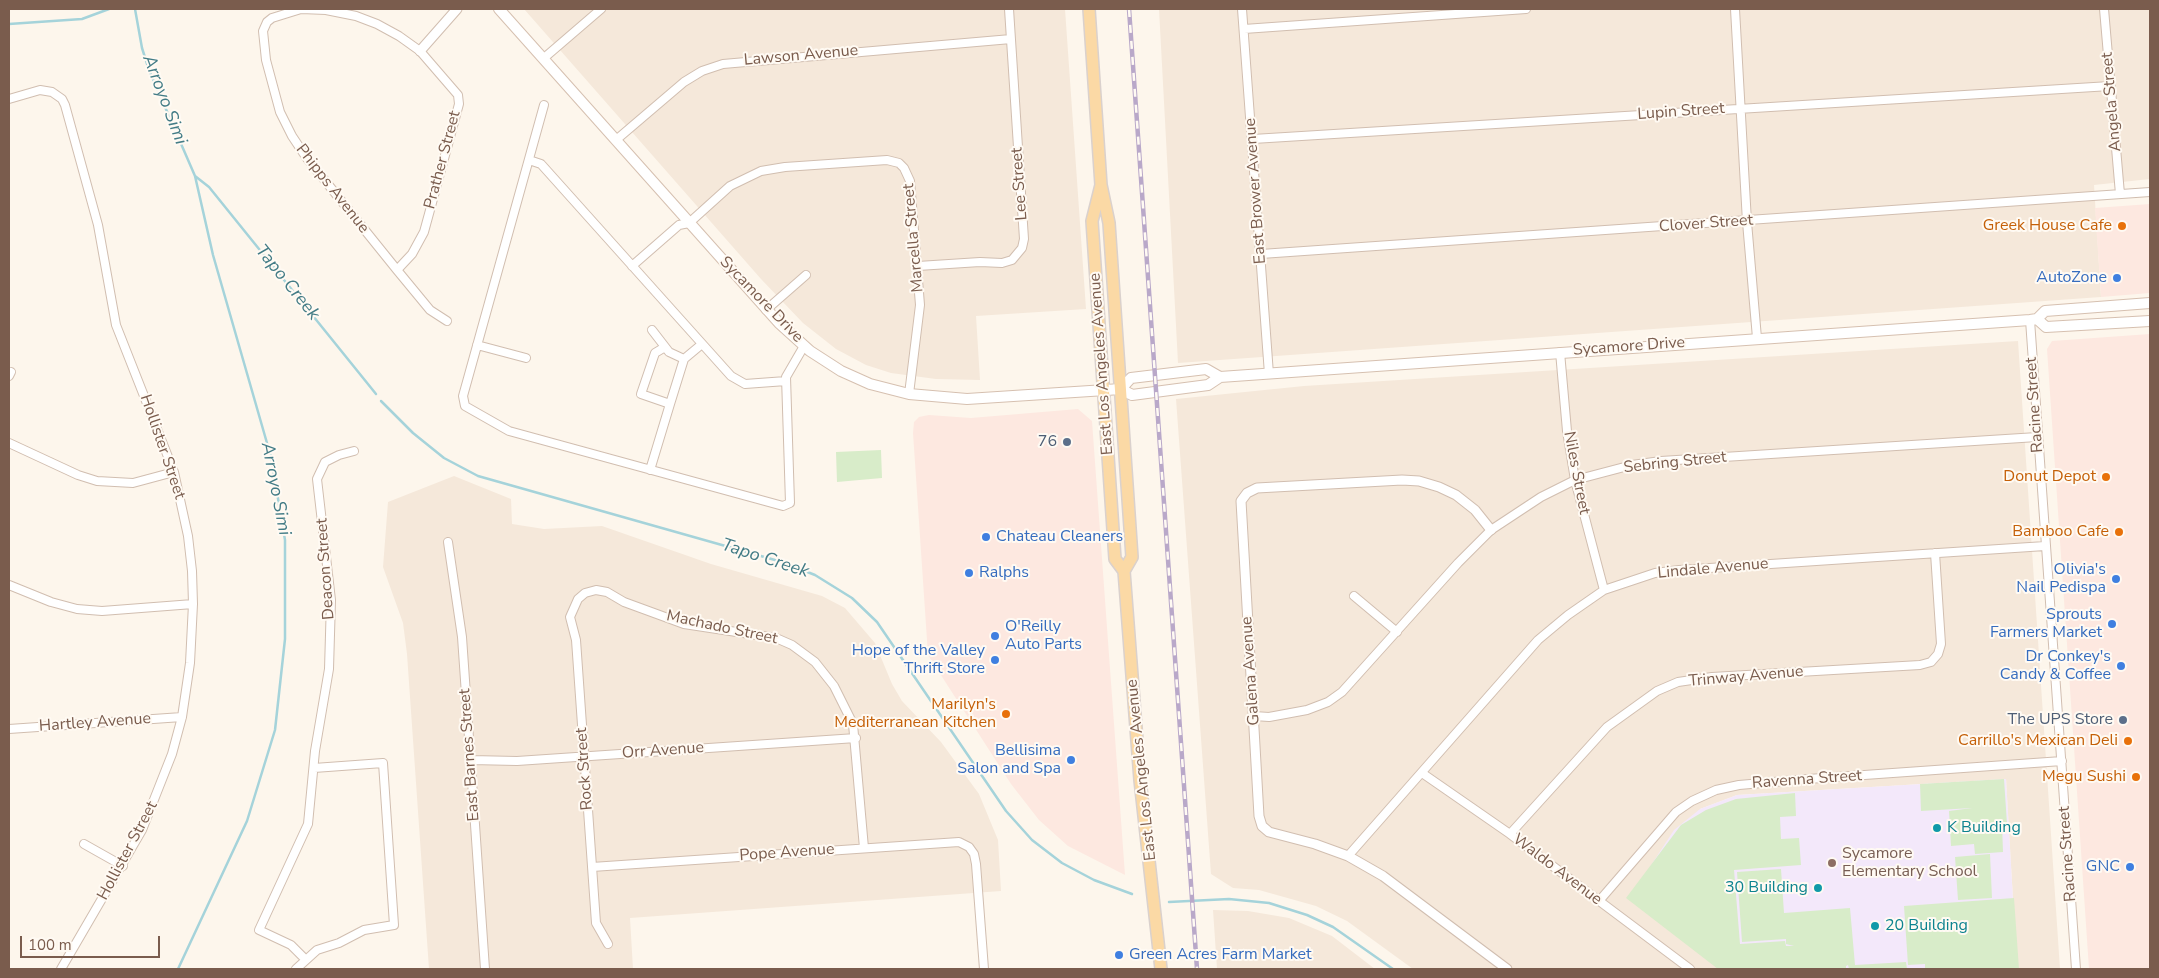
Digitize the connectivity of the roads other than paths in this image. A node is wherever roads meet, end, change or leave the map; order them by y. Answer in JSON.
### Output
{"nodes":[{"id":1,"x":457,"y":9,"type":"edge"},
{"id":2,"x":499,"y":9,"type":"edge"},
{"id":3,"x":601,"y":9,"type":"edge"},
{"id":4,"x":1009,"y":9,"type":"edge"},
{"id":5,"x":1089,"y":9,"type":"edge"},
{"id":6,"x":1242,"y":9,"type":"edge"},
{"id":7,"x":1526,"y":9,"type":"edge"},
{"id":8,"x":1735,"y":9,"type":"edge"},
{"id":9,"x":2104,"y":9,"type":"edge"},
{"id":10,"x":1244,"y":29,"type":"junction"},
{"id":11,"x":262,"y":31,"type":"joint"},
{"id":12,"x":1011,"y":38,"type":"junction"},
{"id":13,"x":420,"y":51,"type":"junction"},
{"id":14,"x":544,"y":58,"type":"junction"},
{"id":15,"x":2110,"y":86,"type":"junction"},
{"id":16,"x":9,"y":99,"type":"edge"},
{"id":17,"x":544,"y":105,"type":"dead end"},
{"id":18,"x":1740,"y":108,"type":"junction"},
{"id":19,"x":1253,"y":139,"type":"junction"},
{"id":20,"x":616,"y":140,"type":"junction"},
{"id":21,"x":529,"y":160,"type":"junction"},
{"id":22,"x":1101,"y":185,"type":"junction"},
{"id":23,"x":2150,"y":192,"type":"edge"},
{"id":24,"x":2120,"y":194,"type":"junction"},
{"id":25,"x":689,"y":222,"type":"junction"},
{"id":26,"x":1747,"y":222,"type":"junction"},
{"id":27,"x":1261,"y":254,"type":"junction"},
{"id":28,"x":632,"y":266,"type":"junction"},
{"id":29,"x":918,"y":266,"type":"junction"},
{"id":30,"x":397,"y":270,"type":"junction"},
{"id":31,"x":806,"y":275,"type":"dead end"},
{"id":32,"x":2150,"y":303,"type":"edge"},
{"id":33,"x":766,"y":310,"type":"junction"},
{"id":34,"x":2033,"y":320,"type":"junction"},
{"id":35,"x":447,"y":321,"type":"dead end"},
{"id":36,"x":2150,"y":321,"type":"edge"},
{"id":37,"x":652,"y":330,"type":"dead end"},
{"id":38,"x":1757,"y":338,"type":"junction"},
{"id":39,"x":702,"y":344,"type":"junction"},
{"id":40,"x":477,"y":345,"type":"junction"},
{"id":41,"x":804,"y":346,"type":"junction"},
{"id":42,"x":665,"y":347,"type":"junction"},
{"id":43,"x":1560,"y":352,"type":"junction"},
{"id":44,"x":526,"y":358,"type":"dead end"},
{"id":45,"x":684,"y":359,"type":"junction"},
{"id":46,"x":1269,"y":374,"type":"junction"},
{"id":47,"x":1220,"y":377,"type":"junction"},
{"id":48,"x":786,"y":381,"type":"junction"},
{"id":49,"x":1121,"y":389,"type":"junction"},
{"id":50,"x":1104,"y":390,"type":"junction"},
{"id":51,"x":909,"y":394,"type":"junction"},
{"id":52,"x":670,"y":404,"type":"junction"},
{"id":53,"x":2037,"y":437,"type":"junction"},
{"id":54,"x":9,"y":443,"type":"edge"},
{"id":55,"x":354,"y":451,"type":"dead end"},
{"id":56,"x":650,"y":470,"type":"junction"},
{"id":57,"x":174,"y":472,"type":"junction"},
{"id":58,"x":1575,"y":480,"type":"junction"},
{"id":59,"x":1491,"y":530,"type":"junction"},
{"id":60,"x":448,"y":542,"type":"dead end"},
{"id":61,"x":2044,"y":546,"type":"junction"},
{"id":62,"x":1935,"y":553,"type":"junction"},
{"id":63,"x":1124,"y":572,"type":"junction"},
{"id":64,"x":9,"y":585,"type":"edge"},
{"id":65,"x":1604,"y":590,"type":"junction"},
{"id":66,"x":582,"y":596,"type":"joint"},
{"id":67,"x":1354,"y":596,"type":"dead end"},
{"id":68,"x":193,"y":604,"type":"junction"},
{"id":69,"x":1397,"y":632,"type":"junction"},
{"id":70,"x":1254,"y":716,"type":"junction"},
{"id":71,"x":182,"y":717,"type":"junction"},
{"id":72,"x":9,"y":729,"type":"edge"},
{"id":73,"x":856,"y":738,"type":"junction"},
{"id":74,"x":584,"y":757,"type":"junction"},
{"id":75,"x":471,"y":760,"type":"junction"},
{"id":76,"x":2062,"y":760,"type":"junction"},
{"id":77,"x":314,"y":768,"type":"junction"},
{"id":78,"x":1422,"y":773,"type":"junction"},
{"id":79,"x":1510,"y":834,"type":"junction"},
{"id":80,"x":84,"y":844,"type":"dead end"},
{"id":81,"x":864,"y":848,"type":"junction"},
{"id":82,"x":1348,"y":856,"type":"junction"},
{"id":83,"x":123,"y":866,"type":"junction"},
{"id":84,"x":592,"y":867,"type":"junction"},
{"id":85,"x":1599,"y":901,"type":"junction"},
{"id":86,"x":608,"y":944,"type":"dead end"},
{"id":87,"x":305,"y":959,"type":"junction"},
{"id":88,"x":61,"y":969,"type":"edge"},
{"id":89,"x":296,"y":969,"type":"edge"},
{"id":90,"x":485,"y":969,"type":"edge"},
{"id":91,"x":984,"y":969,"type":"edge"},
{"id":92,"x":1161,"y":969,"type":"edge"},
{"id":93,"x":1507,"y":969,"type":"edge"},
{"id":94,"x":1690,"y":969,"type":"edge"},
{"id":95,"x":2076,"y":969,"type":"edge"}],
"edges":[{"from":1,"to":13,"type":"street"},
{"from":2,"to":14,"type":"main road","name":"Sycamore Drive"},
{"from":3,"to":14,"type":"street"},
{"from":4,"to":12,"type":"street","name":"Lee Street"},
{"from":5,"to":22,"type":"main road","name":"East Los Angeles Avenue"},
{"from":6,"to":10,"type":"street","name":"East Brower Avenue"},
{"from":7,"to":10,"type":"street"},
{"from":8,"to":18,"type":"street"},
{"from":9,"to":15,"type":"street","name":"Angela Street"},
{"from":10,"to":19,"type":"street","name":"East Brower Avenue"},
{"from":11,"to":13,"type":"street","name":"Prather Street"},
{"from":11,"to":30,"type":"street","name":"Phipps Avenue"},
{"from":12,"to":20,"type":"street","name":"Lawson Avenue"},
{"from":12,"to":29,"type":"street","name":"Lee Street"},
{"from":13,"to":30,"type":"street","name":"Prather Street"},
{"from":14,"to":20,"type":"main road","name":"Sycamore Drive"},
{"from":15,"to":18,"type":"street","name":"Lupin Street"},
{"from":15,"to":24,"type":"street","name":"Angela Street"},
{"from":16,"to":57,"type":"street","name":"Hollister Street"},
{"from":17,"to":21,"type":"street"},
{"from":18,"to":19,"type":"street","name":"Lupin Street"},
{"from":18,"to":26,"type":"street"},
{"from":19,"to":27,"type":"street","name":"East Brower Avenue"},
{"from":20,"to":25,"type":"main road","name":"Sycamore Drive"},
{"from":21,"to":28,"type":"street"},
{"from":21,"to":40,"type":"street"},
{"from":22,"to":49,"type":"main road","name":"East Los Angeles Avenue"},
{"from":22,"to":50,"type":"main road","name":"East Los Angeles Avenue"},
{"from":23,"to":24,"type":"street","name":"Clover Street"},
{"from":24,"to":26,"type":"street","name":"Clover Street"},
{"from":25,"to":28,"type":"street","name":"Marcella Street"},
{"from":25,"to":29,"type":"street","name":"Marcella Street"},
{"from":25,"to":33,"type":"main road","name":"Sycamore Drive"},
{"from":26,"to":27,"type":"street","name":"Clover Street"},
{"from":26,"to":38,"type":"street"},
{"from":27,"to":46,"type":"street","name":"East Brower Avenue"},
{"from":28,"to":39,"type":"street"},
{"from":29,"to":51,"type":"street","name":"Marcella Street"},
{"from":30,"to":35,"type":"street","name":"Phipps Avenue"},
{"from":31,"to":33,"type":"street"},
{"from":32,"to":34,"type":"main road","name":"Sycamore Drive"},
{"from":33,"to":41,"type":"main road","name":"Sycamore Drive"},
{"from":34,"to":36,"type":"main road","name":"Sycamore Drive"},
{"from":34,"to":38,"type":"main road","name":"Sycamore Drive"},
{"from":34,"to":53,"type":"street","name":"Racine Street"},
{"from":37,"to":42,"type":"street"},
{"from":38,"to":43,"type":"main road","name":"Sycamore Drive"},
{"from":39,"to":45,"type":"street"},
{"from":39,"to":48,"type":"street"},
{"from":40,"to":44,"type":"street"},
{"from":40,"to":56,"type":"street"},
{"from":41,"to":48,"type":"street"},
{"from":41,"to":51,"type":"main road","name":"Sycamore Drive"},
{"from":42,"to":45,"type":"street"},
{"from":42,"to":52,"type":"street"},
{"from":43,"to":46,"type":"main road","name":"Sycamore Drive"},
{"from":43,"to":58,"type":"street","name":"Niles Street"},
{"from":45,"to":52,"type":"street"},
{"from":46,"to":47,"type":"main road","name":"Sycamore Drive"},
{"from":47,"to":49,"type":"main road","name":"Sycamore Drive"},
{"from":47,"to":49,"type":"main road","name":"Sycamore Drive"},
{"from":48,"to":56,"type":"street"},
{"from":49,"to":50,"type":"main road","name":"Sycamore Drive"},
{"from":49,"to":63,"type":"main road","name":"East Los Angeles Avenue"},
{"from":50,"to":51,"type":"main road","name":"Sycamore Drive"},
{"from":50,"to":63,"type":"main road","name":"East Los Angeles Avenue"},
{"from":52,"to":56,"type":"street"},
{"from":53,"to":58,"type":"street","name":"Sebring Street"},
{"from":53,"to":61,"type":"street","name":"Racine Street"},
{"from":54,"to":57,"type":"street"},
{"from":55,"to":77,"type":"street","name":"Deacon Street"},
{"from":57,"to":68,"type":"street","name":"Hollister Street"},
{"from":58,"to":59,"type":"street","name":"Sebring Street"},
{"from":58,"to":65,"type":"street","name":"Niles Street"},
{"from":59,"to":69,"type":"street","name":"Sebring Street"},
{"from":59,"to":70,"type":"street","name":"Galena Avenue"},
{"from":60,"to":75,"type":"street","name":"East Barnes Street"},
{"from":61,"to":62,"type":"street","name":"Lindale Avenue"},
{"from":61,"to":76,"type":"street","name":"Racine Street"},
{"from":62,"to":65,"type":"street","name":"Lindale Avenue"},
{"from":62,"to":79,"type":"street","name":"Trinway Avenue"},
{"from":63,"to":92,"type":"main road","name":"East Los Angeles Avenue"},
{"from":64,"to":68,"type":"street"},
{"from":65,"to":78,"type":"street","name":"Lindale Avenue"},
{"from":66,"to":73,"type":"street","name":"Machado Street"},
{"from":66,"to":74,"type":"street","name":"Rock Street"},
{"from":67,"to":69,"type":"street"},
{"from":68,"to":71,"type":"street","name":"Hollister Street"},
{"from":69,"to":70,"type":"street","name":"Sebring Street"},
{"from":70,"to":82,"type":"street","name":"Galena Avenue"},
{"from":71,"to":72,"type":"street","name":"Hartley Avenue"},
{"from":71,"to":83,"type":"street","name":"Hollister Street"},
{"from":73,"to":74,"type":"street","name":"Orr Avenue"},
{"from":73,"to":81,"type":"street","name":"Machado Street"},
{"from":74,"to":75,"type":"street","name":"Orr Avenue"},
{"from":74,"to":84,"type":"street","name":"Rock Street"},
{"from":75,"to":90,"type":"street","name":"East Barnes Street"},
{"from":76,"to":85,"type":"street","name":"Ravenna Street"},
{"from":76,"to":95,"type":"street","name":"Racine Street"},
{"from":77,"to":87,"type":"street","name":"Deacon Street"},
{"from":77,"to":87,"type":"street"},
{"from":78,"to":79,"type":"street","name":"Waldo Avenue"},
{"from":78,"to":82,"type":"street","name":"Lindale Avenue"},
{"from":79,"to":85,"type":"street","name":"Waldo Avenue"},
{"from":80,"to":83,"type":"street"},
{"from":81,"to":84,"type":"street","name":"Pope Avenue"},
{"from":81,"to":91,"type":"street","name":"Pope Avenue"},
{"from":82,"to":93,"type":"street","name":"Galena Avenue"},
{"from":83,"to":88,"type":"street","name":"Hollister Street"},
{"from":84,"to":86,"type":"street","name":"Rock Street"},
{"from":85,"to":94,"type":"street","name":"Waldo Avenue"},
{"from":87,"to":89,"type":"street"}]}
